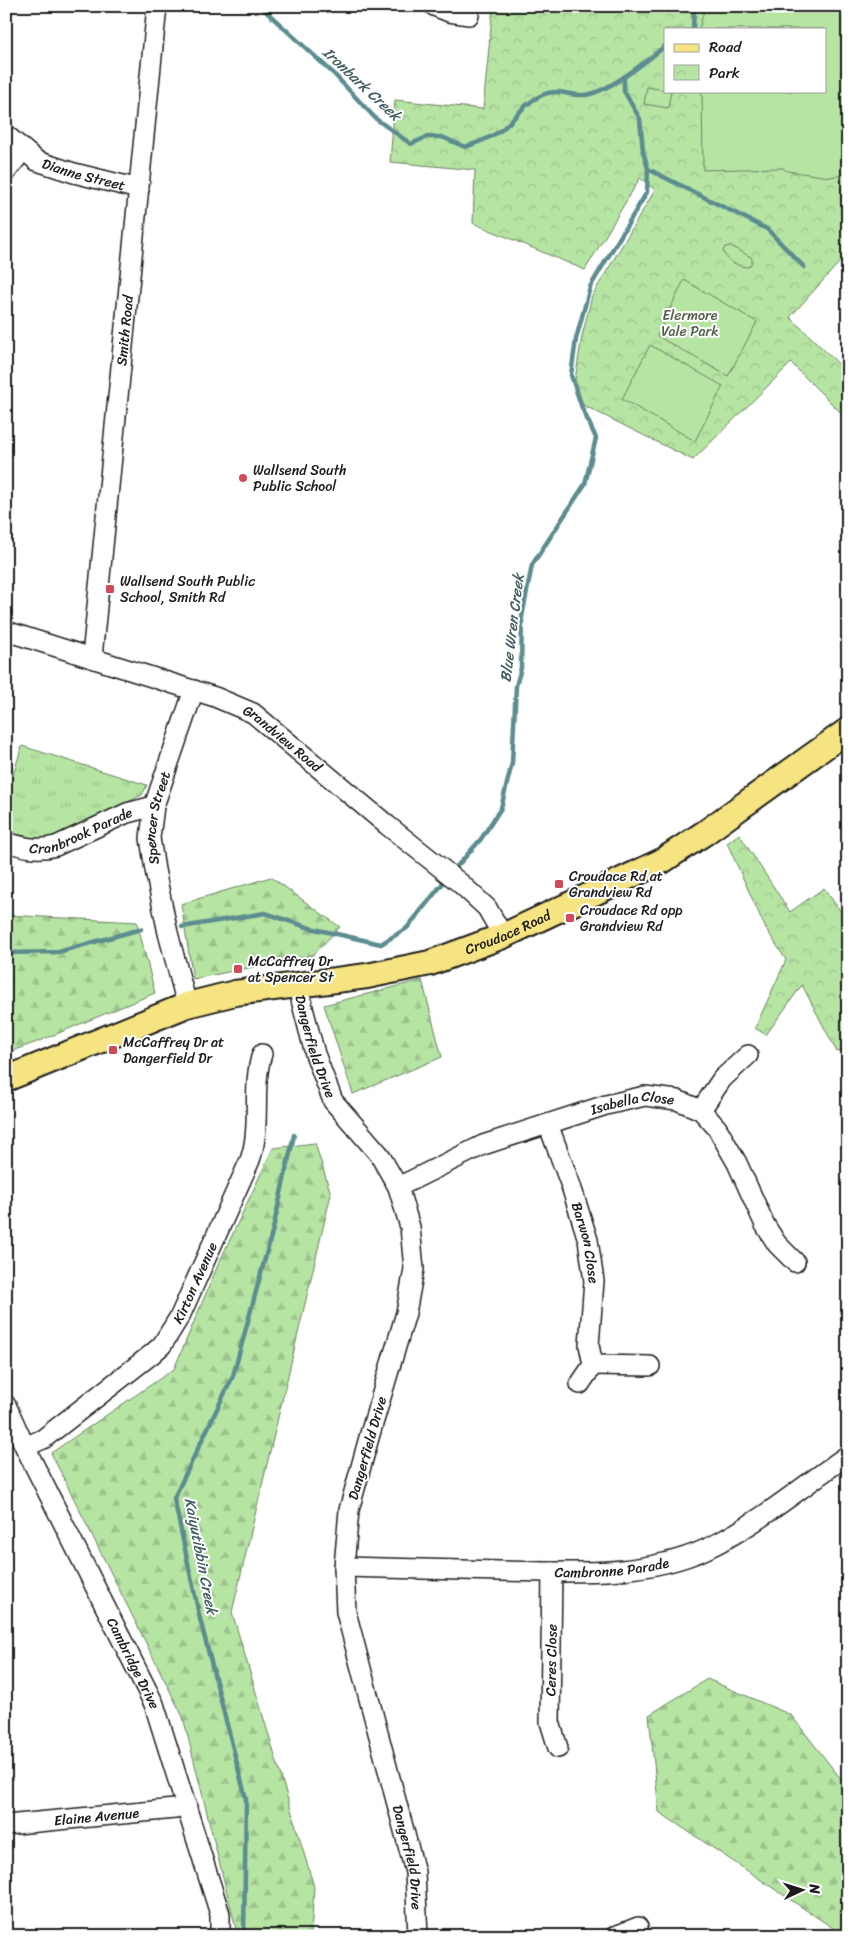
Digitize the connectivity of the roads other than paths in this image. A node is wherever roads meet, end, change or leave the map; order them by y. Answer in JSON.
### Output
{"nodes":[{"id":1,"x":157,"y":6,"type":"edge"},
{"id":2,"x":434,"y":6,"type":"edge"},
{"id":3,"x":469,"y":15,"type":"dead end"},
{"id":4,"x":6,"y":135,"type":"edge"},
{"id":5,"x":23,"y":150,"type":"junction"},
{"id":6,"x":6,"y":172,"type":"edge"},
{"id":7,"x":139,"y":189,"type":"junction"},
{"id":8,"x":6,"y":631,"type":"edge"},
{"id":9,"x":92,"y":657,"type":"junction"},
{"id":10,"x":194,"y":690,"type":"junction"},
{"id":11,"x":848,"y":730,"type":"edge"},
{"id":12,"x":154,"y":806,"type":"junction"},
{"id":13,"x":6,"y":842,"type":"edge"},
{"id":14,"x":502,"y":936,"type":"junction"},
{"id":15,"x":298,"y":984,"type":"junction"},
{"id":16,"x":187,"y":1005,"type":"junction"},
{"id":17,"x":262,"y":1054,"type":"dead end"},
{"id":18,"x":748,"y":1056,"type":"dead end"},
{"id":19,"x":6,"y":1079,"type":"edge"},
{"id":20,"x":701,"y":1110,"type":"junction"},
{"id":21,"x":548,"y":1124,"type":"junction"},
{"id":22,"x":398,"y":1187,"type":"junction"},
{"id":23,"x":795,"y":1262,"type":"dead end"},
{"id":24,"x":593,"y":1365,"type":"junction"},
{"id":25,"x":650,"y":1366,"type":"dead end"},
{"id":26,"x":580,"y":1384,"type":"dead end"},
{"id":27,"x":6,"y":1405,"type":"edge"},
{"id":28,"x":25,"y":1447,"type":"junction"},
{"id":29,"x":848,"y":1455,"type":"edge"},
{"id":30,"x":344,"y":1567,"type":"junction"},
{"id":31,"x":552,"y":1572,"type":"junction"},
{"id":32,"x":558,"y":1748,"type":"dead end"},
{"id":33,"x":187,"y":1806,"type":"junction"},
{"id":34,"x":6,"y":1825,"type":"edge"},
{"id":35,"x":638,"y":1926,"type":"dead end"},
{"id":36,"x":220,"y":1936,"type":"edge"},
{"id":37,"x":418,"y":1936,"type":"edge"},
{"id":38,"x":615,"y":1936,"type":"edge"}],
"edges":[{"from":1,"to":7,"type":"street","name":"Smith Road"},
{"from":2,"to":3,"type":"street"},
{"from":4,"to":5,"type":"street","name":"Dianne Street"},
{"from":5,"to":6,"type":"street"},
{"from":5,"to":7,"type":"street","name":"Dianne Street"},
{"from":7,"to":9,"type":"street","name":"Smith Road"},
{"from":8,"to":9,"type":"street","name":"Grandview Road"},
{"from":9,"to":10,"type":"street","name":"Grandview Road"},
{"from":10,"to":12,"type":"street","name":"Spencer Street"},
{"from":10,"to":14,"type":"street","name":"Grandview Road"},
{"from":11,"to":14,"type":"main road","name":"Croudace Road"},
{"from":12,"to":13,"type":"street","name":"Cranbrook Parade"},
{"from":12,"to":16,"type":"street","name":"Spencer Street"},
{"from":14,"to":15,"type":"main road","name":"Croudace Road"},
{"from":15,"to":16,"type":"main road","name":"Croudace Road"},
{"from":15,"to":22,"type":"street","name":"Dangerfield Drive"},
{"from":16,"to":19,"type":"main road","name":"Croudace Road"},
{"from":17,"to":28,"type":"street","name":"Kirton Avenue"},
{"from":18,"to":20,"type":"street"},
{"from":20,"to":21,"type":"street","name":"Isabella Close"},
{"from":20,"to":23,"type":"street","name":"Isabella Close"},
{"from":21,"to":22,"type":"street","name":"Isabella Close"},
{"from":21,"to":24,"type":"street","name":"Barwon Close"},
{"from":22,"to":30,"type":"street","name":"Dangerfield Drive"},
{"from":24,"to":25,"type":"street"},
{"from":24,"to":26,"type":"street"},
{"from":27,"to":28,"type":"street","name":"Cambridge Drive"},
{"from":28,"to":33,"type":"street","name":"Cambridge Drive"},
{"from":29,"to":31,"type":"street","name":"Cambronne Parade"},
{"from":30,"to":31,"type":"street","name":"Cambronne Parade"},
{"from":30,"to":37,"type":"street","name":"Dangerfield Drive"},
{"from":31,"to":32,"type":"street","name":"Ceres Close"},
{"from":33,"to":34,"type":"street","name":"Elaine Avenue"},
{"from":33,"to":36,"type":"street","name":"Cambridge Drive"},
{"from":35,"to":38,"type":"street"}]}
